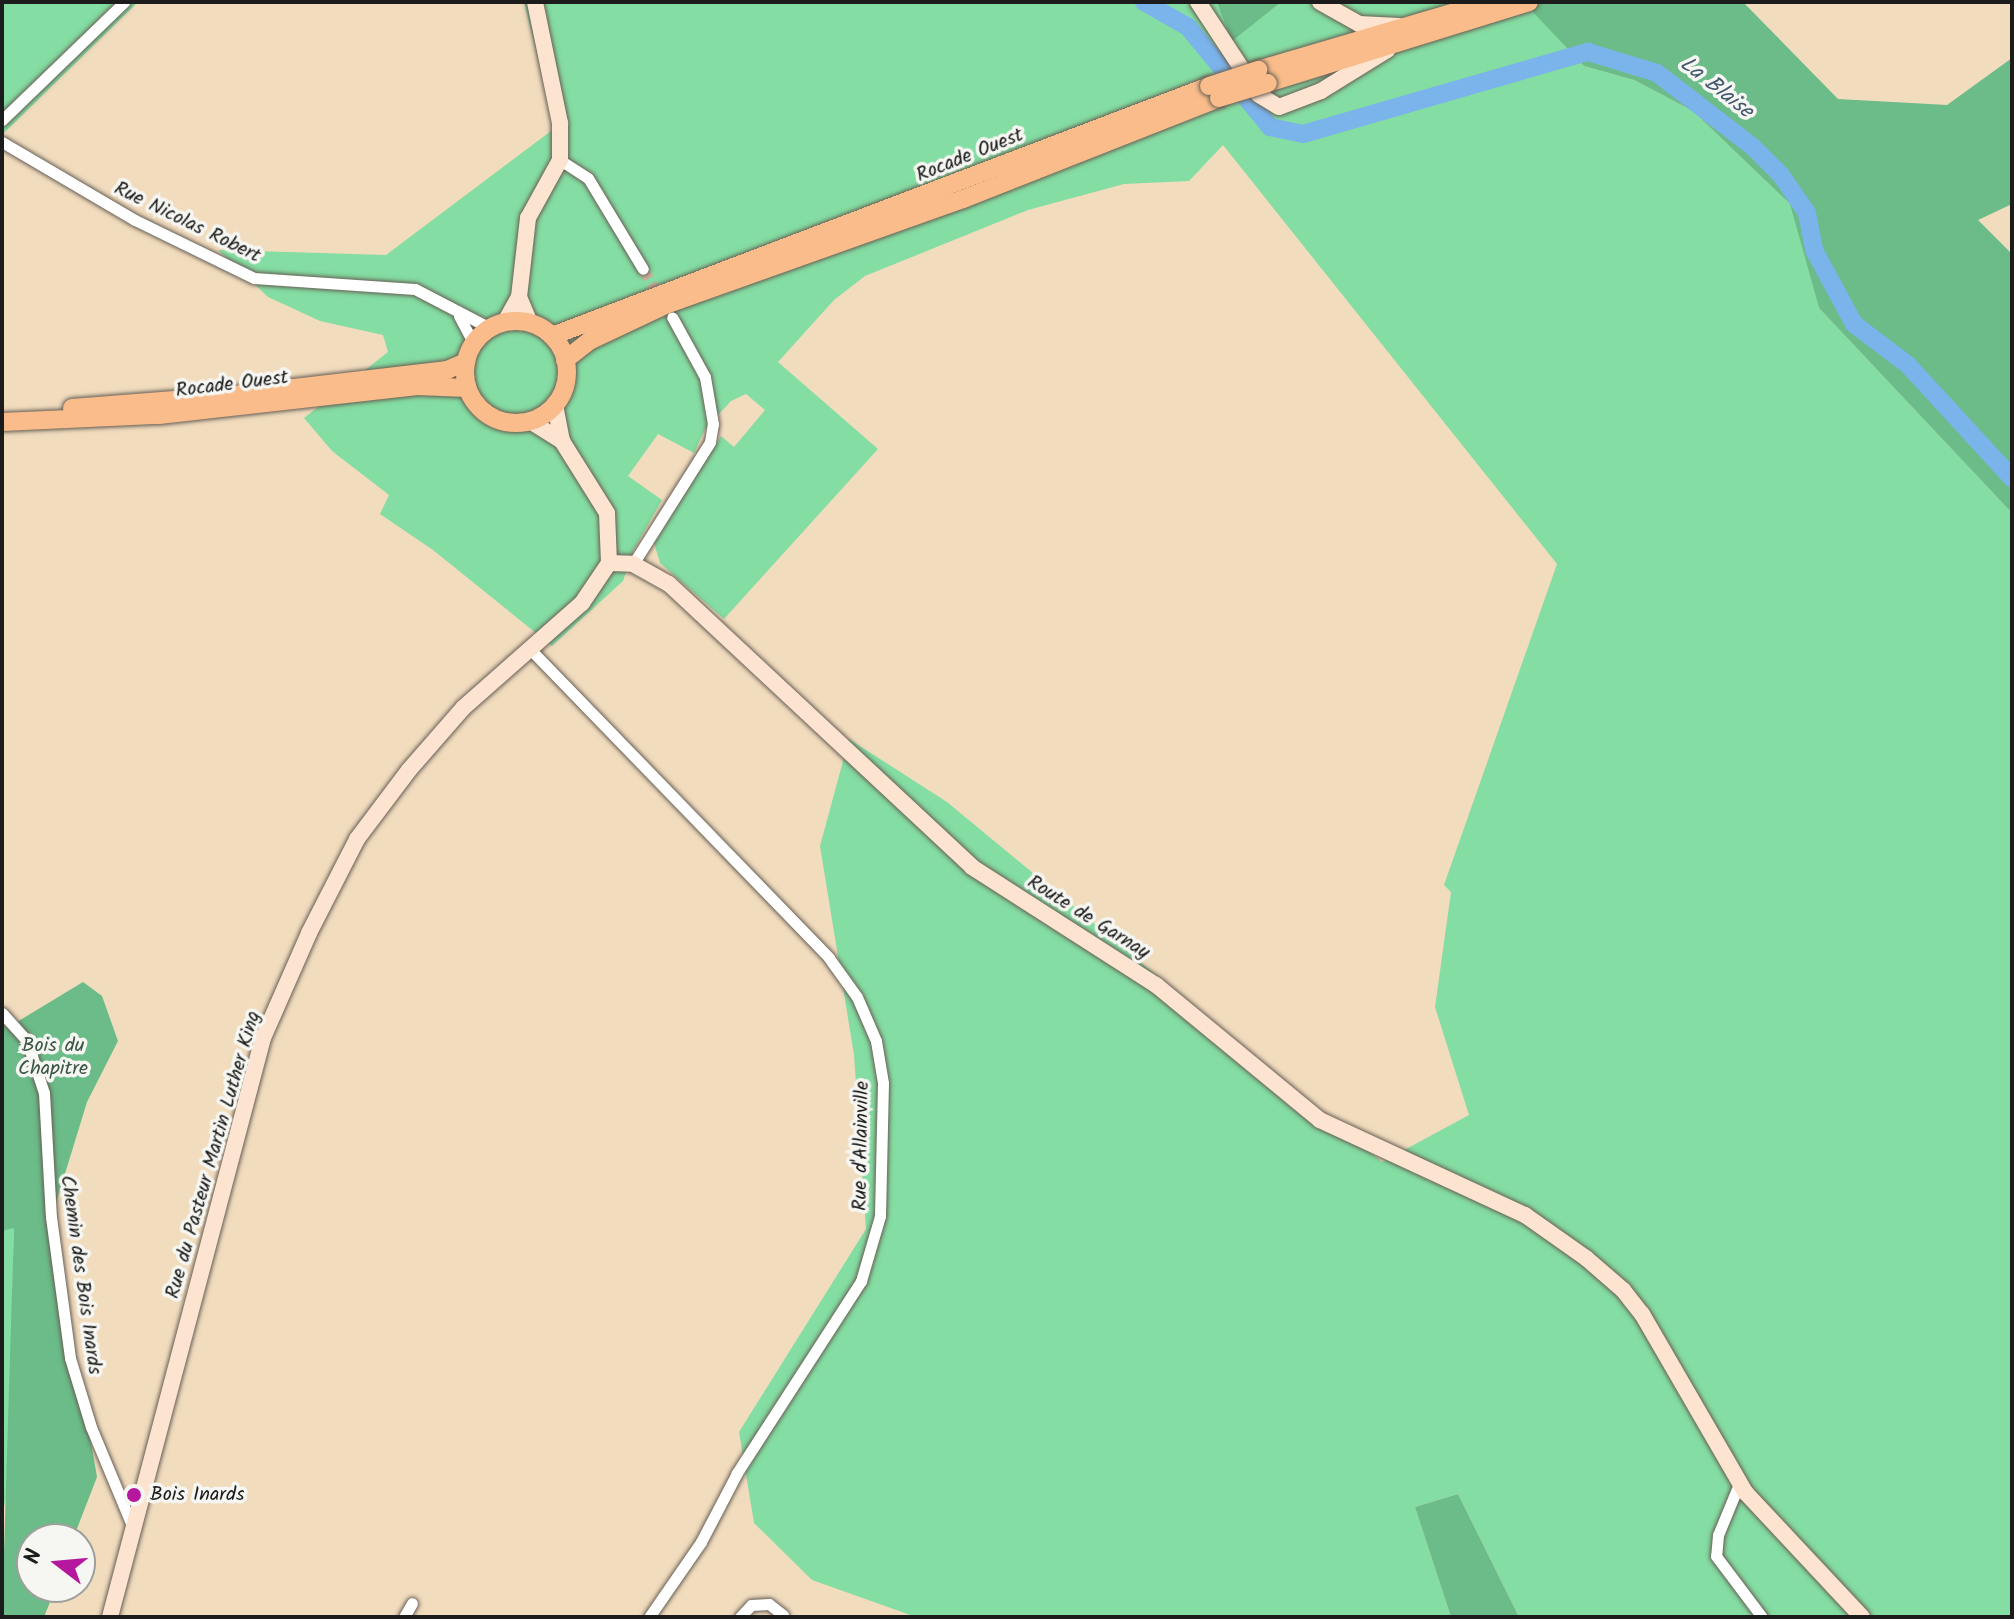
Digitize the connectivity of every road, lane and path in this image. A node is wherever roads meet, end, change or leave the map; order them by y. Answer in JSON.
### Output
{"nodes":[{"id":1,"x":124,"y":2,"type":"edge"},
{"id":2,"x":535,"y":2,"type":"edge"},
{"id":3,"x":1198,"y":2,"type":"edge"},
{"id":4,"x":1320,"y":2,"type":"edge"},
{"id":5,"x":1489,"y":2,"type":"edge"},
{"id":6,"x":1529,"y":2,"type":"edge"},
{"id":7,"x":1408,"y":27,"type":"junction"},
{"id":8,"x":1393,"y":47,"type":"junction"},
{"id":9,"x":1263,"y":77,"type":"junction"},
{"id":10,"x":1214,"y":92,"type":"junction"},
{"id":11,"x":2,"y":120,"type":"edge"},
{"id":12,"x":2,"y":142,"type":"edge"},
{"id":13,"x":560,"y":160,"type":"junction"},
{"id":14,"x":643,"y":269,"type":"tunnel mouth"},
{"id":15,"x":519,"y":297,"type":"junction"},
{"id":16,"x":459,"y":316,"type":"junction"},
{"id":17,"x":672,"y":317,"type":"dead end"},
{"id":18,"x":530,"y":323,"type":"junction"},
{"id":19,"x":498,"y":325,"type":"junction"},
{"id":20,"x":552,"y":336,"type":"junction"},
{"id":21,"x":474,"y":344,"type":"junction"},
{"id":22,"x":565,"y":360,"type":"junction"},
{"id":23,"x":466,"y":362,"type":"junction"},
{"id":24,"x":467,"y":388,"type":"junction"},
{"id":25,"x":555,"y":405,"type":"junction"},
{"id":26,"x":2,"y":410,"type":"edge"},
{"id":27,"x":530,"y":421,"type":"junction"},
{"id":28,"x":2,"y":422,"type":"edge"},
{"id":29,"x":562,"y":441,"type":"junction"},
{"id":30,"x":609,"y":563,"type":"junction"},
{"id":31,"x":633,"y":564,"type":"junction"},
{"id":32,"x":530,"y":649,"type":"junction"},
{"id":33,"x":2,"y":1013,"type":"edge"},
{"id":34,"x":1739,"y":1484,"type":"junction"},
{"id":35,"x":133,"y":1528,"type":"junction"},
{"id":36,"x":412,"y":1603,"type":"dead end"},
{"id":37,"x":783,"y":1615,"type":"edge"},
{"id":38,"x":110,"y":1617,"type":"edge"},
{"id":39,"x":404,"y":1617,"type":"edge"},
{"id":40,"x":649,"y":1617,"type":"edge"},
{"id":41,"x":740,"y":1617,"type":"edge"},
{"id":42,"x":1762,"y":1617,"type":"edge"},
{"id":43,"x":1862,"y":1617,"type":"edge"}],
"edges":[{"from":1,"to":11,"type":"street"},
{"from":2,"to":13,"type":"street"},
{"from":3,"to":8,"type":"street"},
{"from":4,"to":7,"type":"street"},
{"from":5,"to":7,"type":"main road","name":"Rocade Ouest"},
{"from":6,"to":8,"type":"main road","name":"Rocade Ouest"},
{"from":7,"to":9,"type":"main road","name":"Rocade Ouest"},
{"from":8,"to":9,"type":"main road","name":"Rocade Ouest"},
{"from":9,"to":10,"type":"main road","name":"Rocade Ouest","bridge":true},
{"from":10,"to":20,"type":"main road","name":"Rocade Ouest"},
{"from":10,"to":22,"type":"main road","name":"Rocade Ouest"},
{"from":12,"to":16,"type":"street","name":"Rue Nicolas Robert"},
{"from":13,"to":14,"type":"street"},
{"from":13,"to":15,"type":"street"},
{"from":15,"to":18,"type":"street"},
{"from":15,"to":19,"type":"street"},
{"from":16,"to":19,"type":"street","name":"Rue Nicolas Robert"},
{"from":16,"to":21,"type":"street","name":"Rue Nicolas Robert"},
{"from":17,"to":31,"type":"street"},
{"from":18,"to":19,"type":"main road"},
{"from":18,"to":20,"type":"main road"},
{"from":19,"to":21,"type":"main road"},
{"from":20,"to":22,"type":"main road"},
{"from":21,"to":23,"type":"main road"},
{"from":22,"to":25,"type":"main road"},
{"from":23,"to":24,"type":"main road"},
{"from":23,"to":26,"type":"main road","name":"Rocade Ouest"},
{"from":24,"to":27,"type":"main road"},
{"from":24,"to":28,"type":"main road","name":"Rocade Ouest"},
{"from":25,"to":27,"type":"main road"},
{"from":25,"to":29,"type":"street"},
{"from":27,"to":29,"type":"street"},
{"from":29,"to":30,"type":"street"},
{"from":30,"to":31,"type":"street","name":"Route de Garnay"},
{"from":30,"to":32,"type":"street","name":"Rue du Pasteur Martin Luther King"},
{"from":31,"to":34,"type":"street","name":"Route de Garnay"},
{"from":32,"to":35,"type":"street","name":"Rue du Pasteur Martin Luther King"},
{"from":32,"to":40,"type":"street","name":"Rue d'Allainville"},
{"from":33,"to":35,"type":"street","name":"Chemin des Bois Inards"},
{"from":34,"to":42,"type":"street"},
{"from":34,"to":43,"type":"street","name":"Route de Garnay"},
{"from":35,"to":38,"type":"street","name":"Rue du Pasteur Martin Luther King"},
{"from":36,"to":39,"type":"street"},
{"from":37,"to":41,"type":"street"}]}
